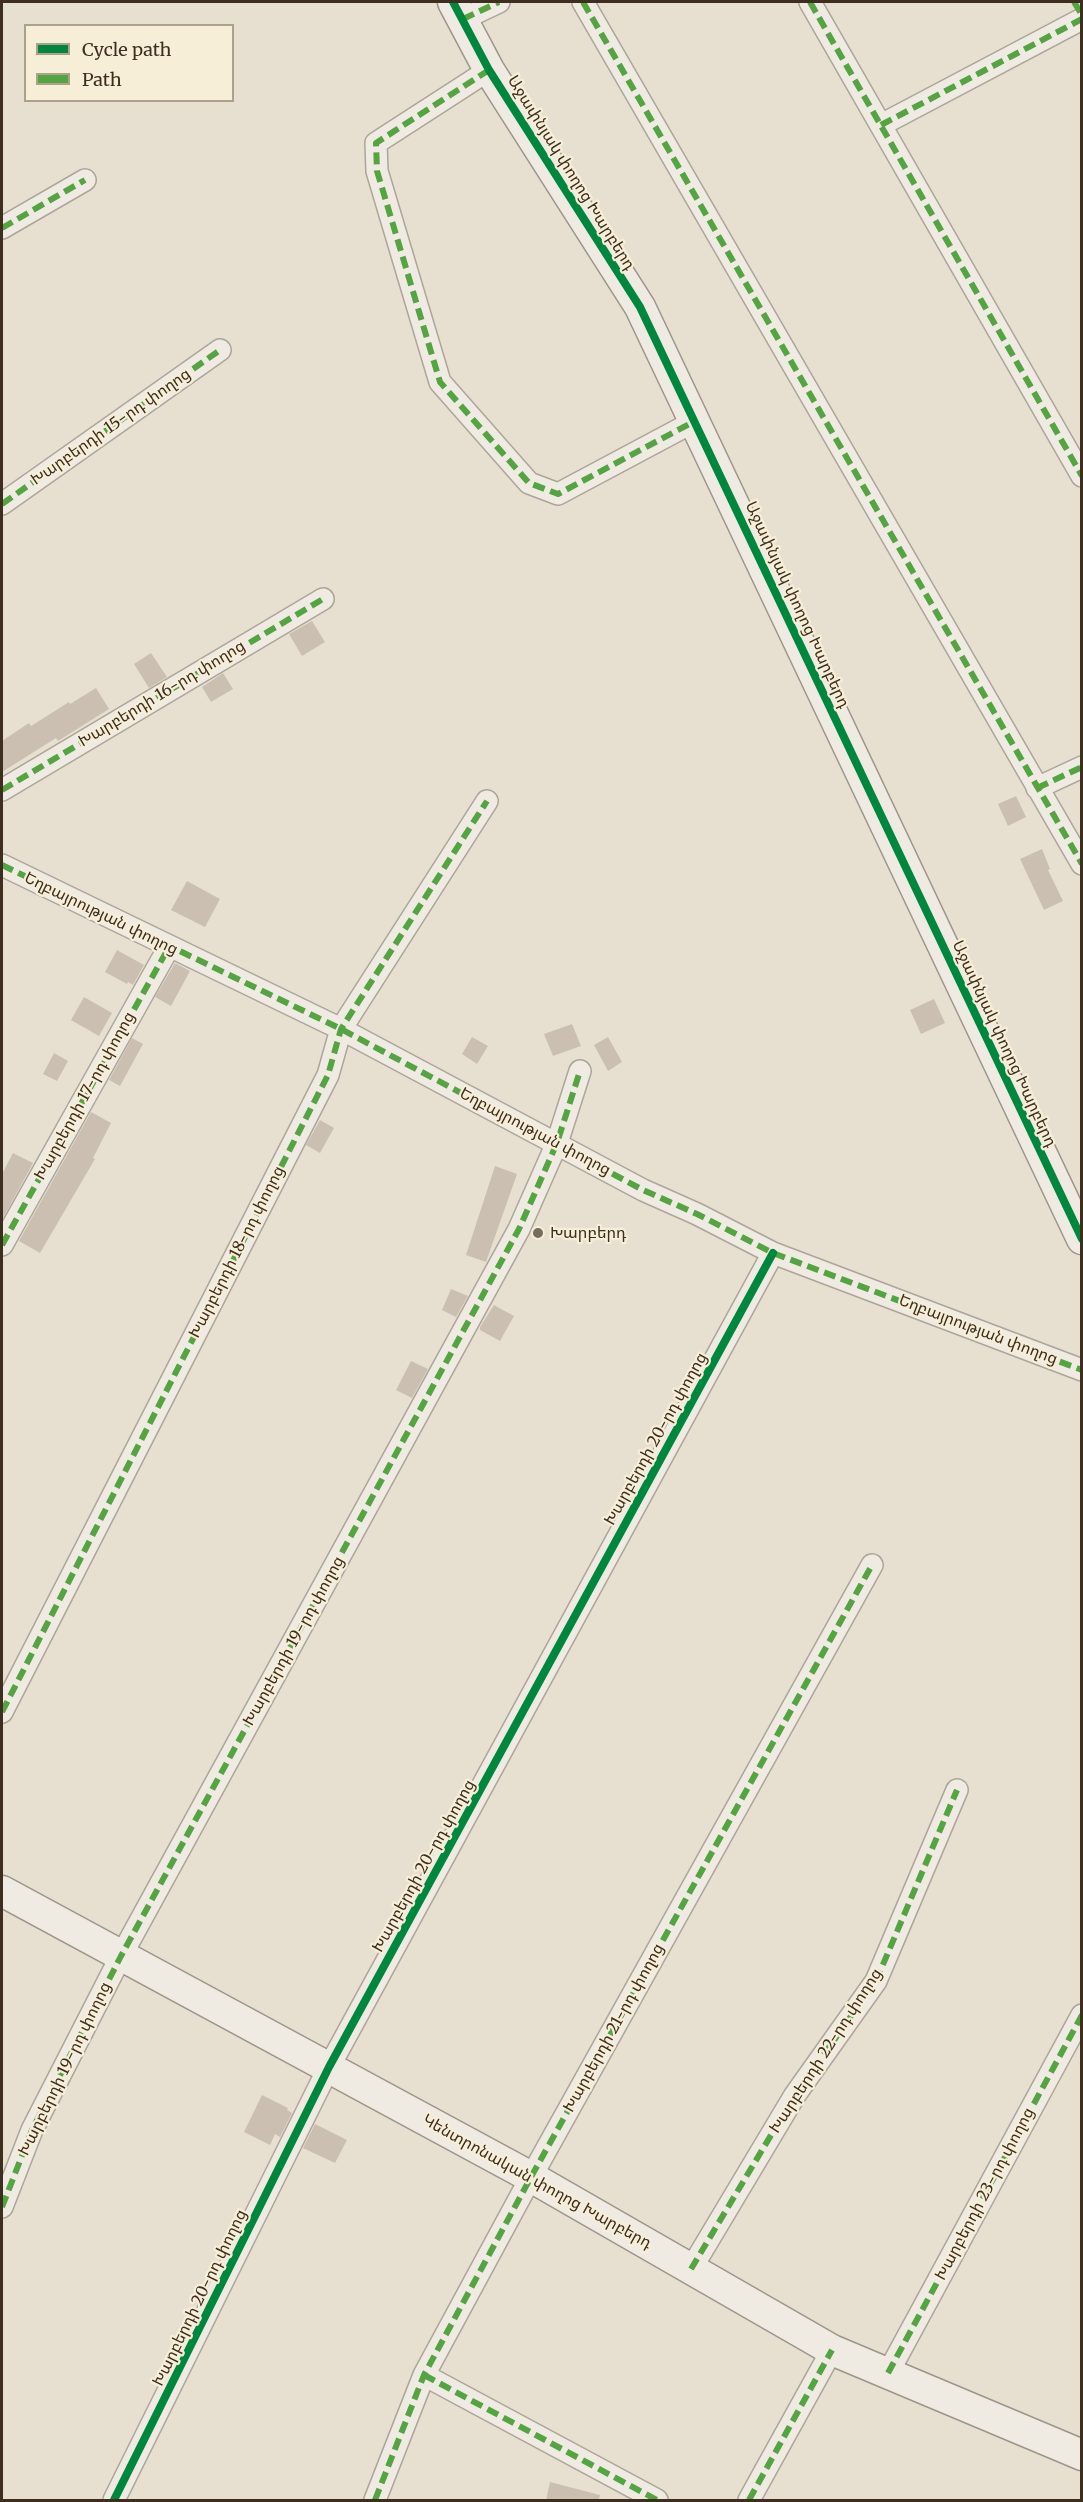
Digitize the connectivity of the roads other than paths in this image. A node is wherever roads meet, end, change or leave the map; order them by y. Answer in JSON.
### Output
{"nodes":[{"id":1,"x":499,"y":2,"type":"edge"},
{"id":2,"x":583,"y":2,"type":"edge"},
{"id":3,"x":810,"y":2,"type":"edge"},
{"id":4,"x":1074,"y":2,"type":"edge"},
{"id":5,"x":458,"y":10,"type":"edge"},
{"id":6,"x":1082,"y":17,"type":"edge"},
{"id":7,"x":489,"y":70,"type":"junction"},
{"id":8,"x":881,"y":125,"type":"junction"},
{"id":9,"x":85,"y":180,"type":"dead end"},
{"id":10,"x":2,"y":228,"type":"edge"},
{"id":11,"x":220,"y":350,"type":"dead end"},
{"id":12,"x":695,"y":421,"type":"junction"},
{"id":13,"x":1082,"y":476,"type":"edge"},
{"id":14,"x":2,"y":504,"type":"edge"},
{"id":15,"x":323,"y":599,"type":"dead end"},
{"id":16,"x":1082,"y":767,"type":"edge"},
{"id":17,"x":1037,"y":788,"type":"junction"},
{"id":18,"x":2,"y":790,"type":"edge"},
{"id":19,"x":487,"y":801,"type":"dead end"},
{"id":20,"x":1082,"y":864,"type":"edge"},
{"id":21,"x":2,"y":865,"type":"edge"},
{"id":22,"x":169,"y":947,"type":"junction"},
{"id":23,"x":342,"y":1029,"type":"junction"},
{"id":24,"x":580,"y":1071,"type":"dead end"},
{"id":25,"x":557,"y":1143,"type":"junction"},
{"id":26,"x":1082,"y":1239,"type":"edge"},
{"id":27,"x":2,"y":1245,"type":"edge"},
{"id":28,"x":774,"y":1253,"type":"junction"},
{"id":29,"x":1082,"y":1370,"type":"edge"},
{"id":30,"x":872,"y":1565,"type":"dead end"},
{"id":31,"x":2,"y":1712,"type":"edge"},
{"id":32,"x":957,"y":1790,"type":"dead end"},
{"id":33,"x":2,"y":1891,"type":"edge"},
{"id":34,"x":121,"y":1956,"type":"junction"},
{"id":35,"x":1082,"y":2015,"type":"edge"},
{"id":36,"x":329,"y":2067,"type":"junction"},
{"id":37,"x":531,"y":2177,"type":"junction"},
{"id":38,"x":2,"y":2207,"type":"edge"},
{"id":39,"x":691,"y":2269,"type":"junction"},
{"id":40,"x":832,"y":2350,"type":"junction"},
{"id":41,"x":888,"y":2373,"type":"junction"},
{"id":42,"x":424,"y":2375,"type":"junction"},
{"id":43,"x":1082,"y":2455,"type":"edge"},
{"id":44,"x":114,"y":2500,"type":"edge"},
{"id":45,"x":375,"y":2500,"type":"edge"},
{"id":46,"x":657,"y":2500,"type":"edge"},
{"id":47,"x":749,"y":2500,"type":"edge"}],
"edges":[{"from":1,"to":5,"type":"street"},
{"from":2,"to":17,"type":"street"},
{"from":3,"to":8,"type":"street"},
{"from":4,"to":6,"type":"street"},
{"from":5,"to":7,"type":"street","name":"Աջափնյակ փողոց Խարբերդ"},
{"from":6,"to":8,"type":"street"},
{"from":7,"to":12,"type":"street","name":"Աջափնյակ փողոց Խարբերդ"},
{"from":7,"to":12,"type":"street"},
{"from":8,"to":13,"type":"street"},
{"from":9,"to":10,"type":"street"},
{"from":11,"to":14,"type":"street","name":"Խարբերդի 15-րդ փողոց"},
{"from":12,"to":26,"type":"street","name":"Աջափնյակ փողոց Խարբերդ"},
{"from":15,"to":18,"type":"street","name":"Խարբերդի 16-րդ փողոց"},
{"from":16,"to":17,"type":"street"},
{"from":17,"to":20,"type":"street"},
{"from":19,"to":23,"type":"street","name":"Խարբերդի 18-րդ փողոց"},
{"from":21,"to":22,"type":"street","name":"Եղբայրության փողոց"},
{"from":22,"to":23,"type":"street","name":"Եղբայրության փողոց"},
{"from":22,"to":27,"type":"street","name":"Խարբերդի 17-րդ փողոց"},
{"from":23,"to":25,"type":"street","name":"Եղբայրության փողոց"},
{"from":23,"to":31,"type":"street","name":"Խարբերդի 18-րդ փողոց"},
{"from":24,"to":25,"type":"street","name":"Խարբերդի 19-րդ փողոց"},
{"from":25,"to":28,"type":"street","name":"Եղբայրության փողոց"},
{"from":25,"to":34,"type":"street","name":"Խարբերդի 19-րդ փողոց"},
{"from":28,"to":29,"type":"street","name":"Եղբայրության փողոց"},
{"from":28,"to":36,"type":"street","name":"Խարբերդի 20-րդ փողոց"},
{"from":30,"to":37,"type":"street","name":"Խարբերդի 21-րդ փողոց"},
{"from":32,"to":39,"type":"street","name":"Խարբերդի 22-րդ փողոց"},
{"from":33,"to":34,"type":"street","name":"Կենտրոնական փողոց Խարբերդ"},
{"from":34,"to":36,"type":"street","name":"Կենտրոնական փողոց Խարբերդ"},
{"from":34,"to":38,"type":"street","name":"Խարբերդի 19-րդ փողոց"},
{"from":35,"to":41,"type":"street","name":"Խարբերդի 23-րդ փողոց"},
{"from":36,"to":37,"type":"street","name":"Կենտրոնական փողոց Խարբերդ"},
{"from":36,"to":44,"type":"street","name":"Խարբերդի 20-րդ փողոց"},
{"from":37,"to":39,"type":"street","name":"Կենտրոնական փողոց Խարբերդ"},
{"from":37,"to":42,"type":"street","name":"Խարբերդի 21-րդ փողոց"},
{"from":39,"to":40,"type":"street","name":"Կենտրոնական փողոց Խարբերդ"},
{"from":40,"to":41,"type":"street","name":"Կենտրոնական փողոց Խարբերդ"},
{"from":40,"to":47,"type":"street"},
{"from":41,"to":43,"type":"street","name":"Կենտրոնական փողոց Խարբերդ"},
{"from":42,"to":45,"type":"street","name":"Խարբերդի 21-րդ փողոց"},
{"from":42,"to":46,"type":"street"}]}
